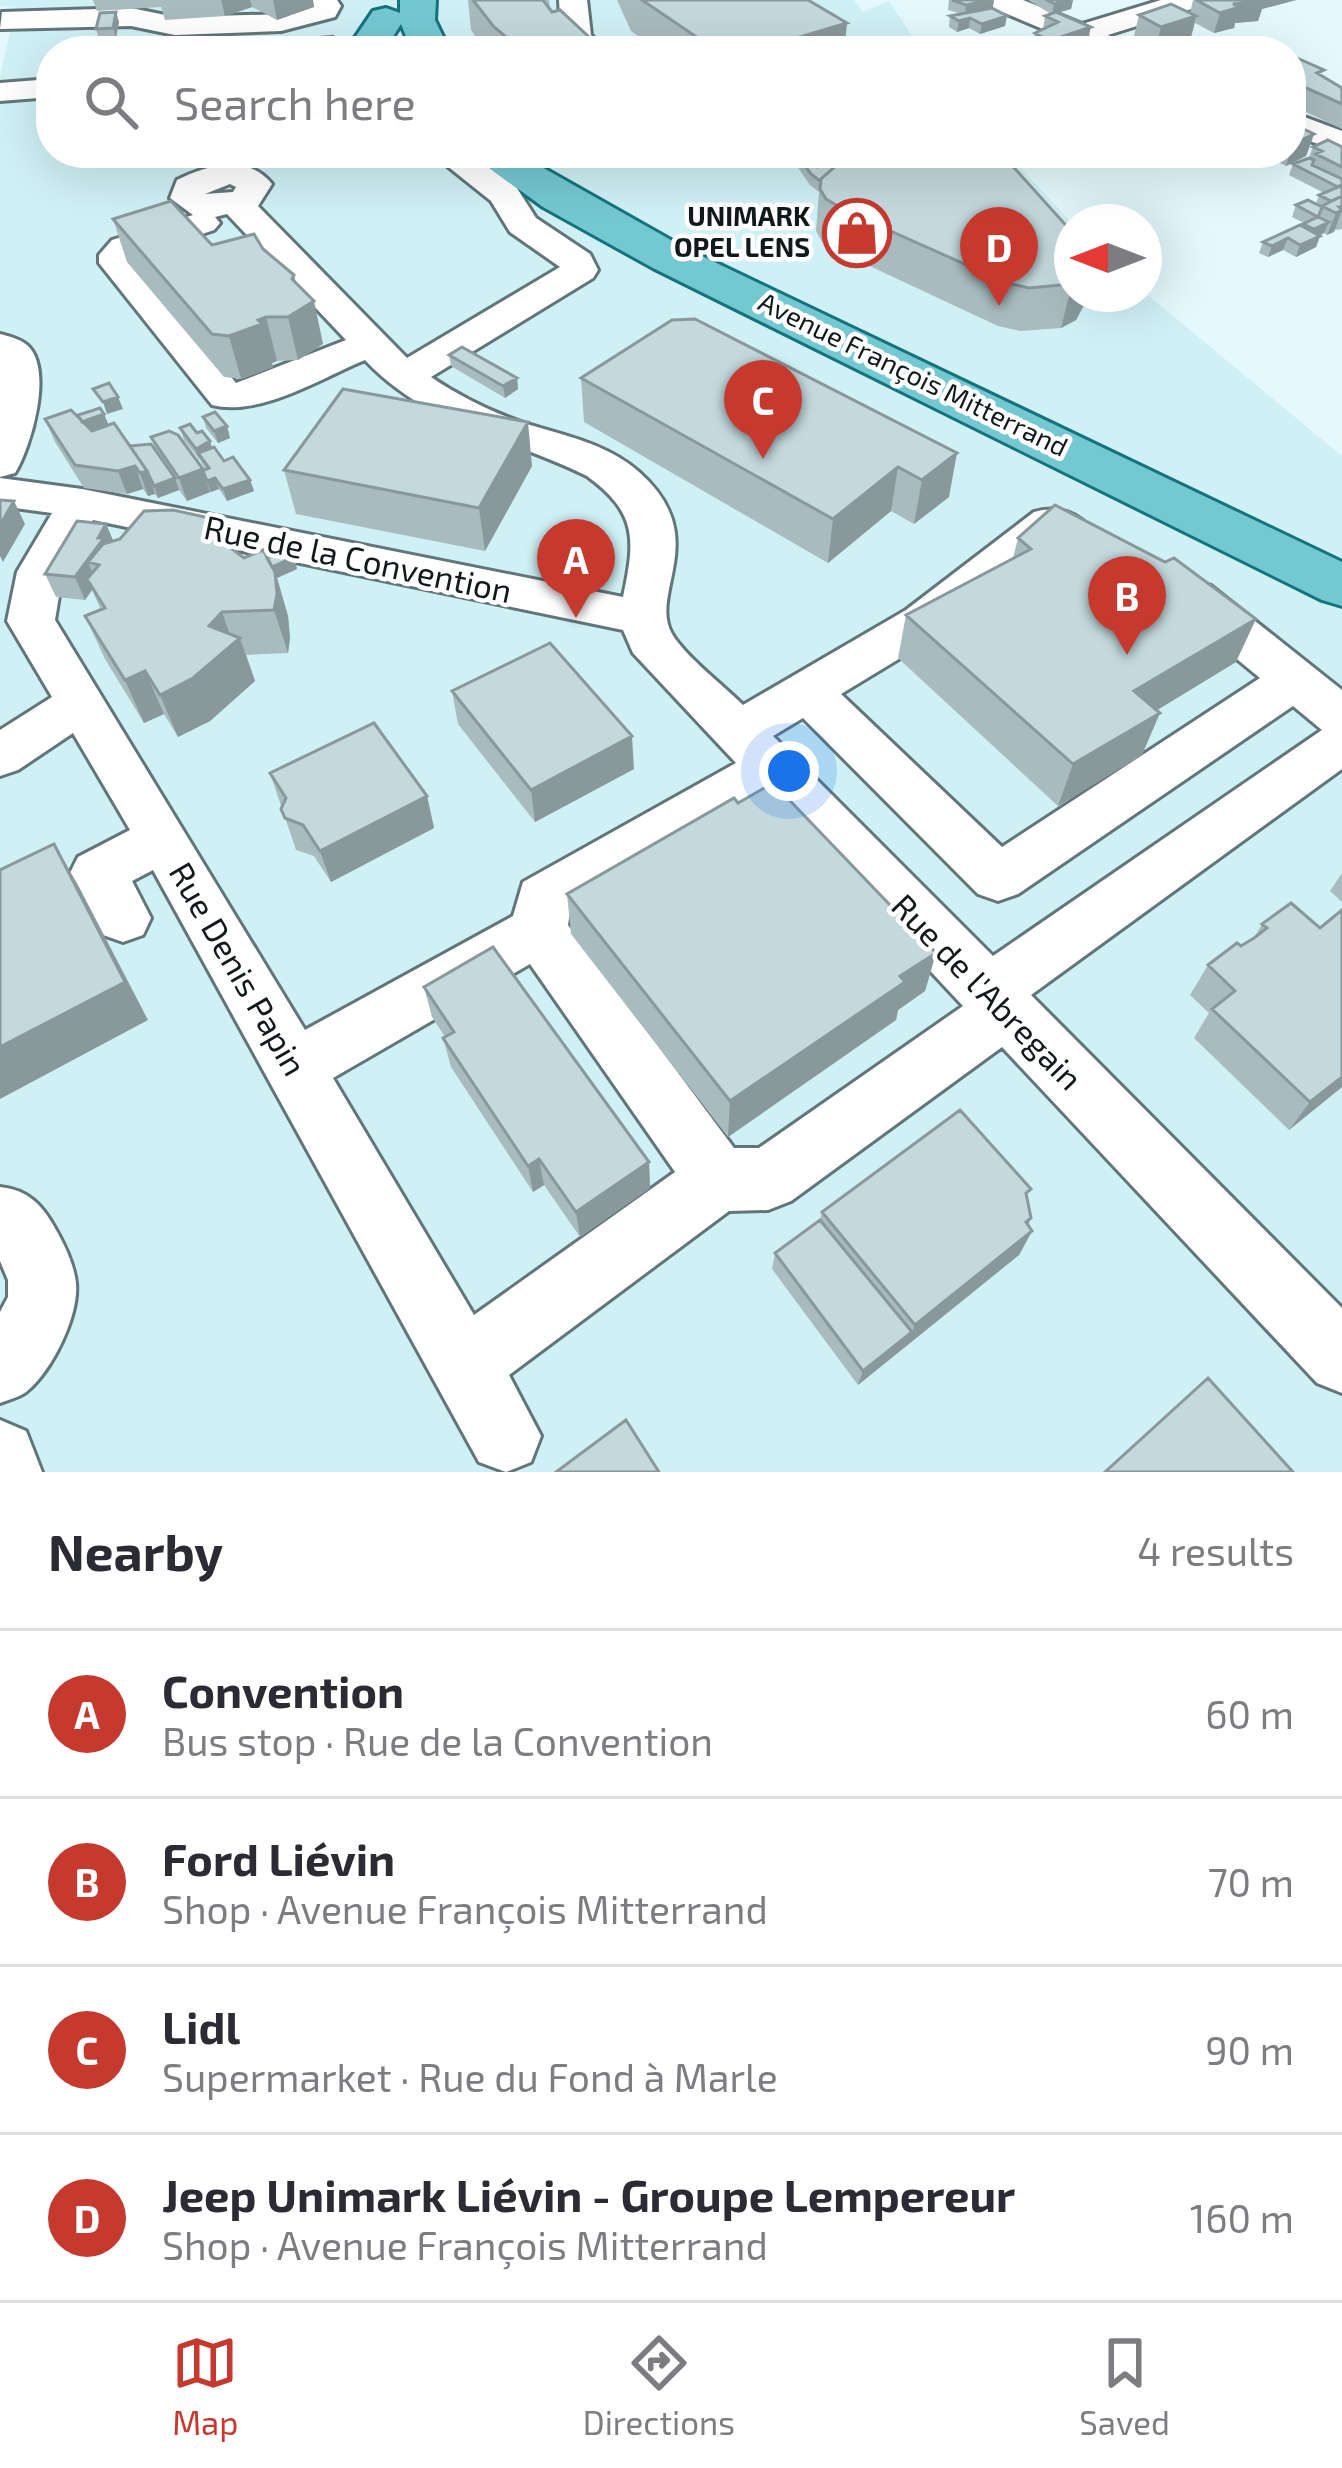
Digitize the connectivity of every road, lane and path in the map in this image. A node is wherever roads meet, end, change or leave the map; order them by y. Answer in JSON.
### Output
{"nodes":[{"id":1,"x":318,"y":0,"type":"edge"},
{"id":2,"x":573,"y":0,"type":"edge"},
{"id":3,"x":998,"y":0,"type":"edge"},
{"id":4,"x":1191,"y":0,"type":"edge"},
{"id":5,"x":80,"y":10,"type":"edge"},
{"id":6,"x":396,"y":17,"type":"edge"},
{"id":7,"x":5,"y":18,"type":"edge"},
{"id":8,"x":1080,"y":34,"type":"junction"},
{"id":9,"x":424,"y":36,"type":"edge"},
{"id":10,"x":576,"y":36,"type":"edge"},
{"id":11,"x":1085,"y":36,"type":"edge"},
{"id":12,"x":36,"y":89,"type":"edge"},
{"id":13,"x":0,"y":92,"type":"edge"},
{"id":14,"x":1306,"y":128,"type":"edge"},
{"id":15,"x":1342,"y":143,"type":"edge"},
{"id":16,"x":469,"y":168,"type":"edge"},
{"id":17,"x":513,"y":168,"type":"edge"},
{"id":18,"x":559,"y":168,"type":"edge"},
{"id":19,"x":216,"y":187,"type":"edge"},
{"id":20,"x":220,"y":260,"type":"edge"},
{"id":21,"x":371,"y":344,"type":"junction"},
{"id":22,"x":0,"y":346,"type":"edge"},
{"id":23,"x":402,"y":376,"type":"junction"},
{"id":24,"x":0,"y":463,"type":"edge"},
{"id":25,"x":0,"y":492,"type":"edge"},
{"id":26,"x":82,"y":503,"type":"junction"},
{"id":27,"x":1342,"y":555,"type":"edge"},
{"id":28,"x":1342,"y":586,"type":"edge"},
{"id":29,"x":644,"y":619,"type":"junction"},
{"id":30,"x":1295,"y":680,"type":"junction"},
{"id":31,"x":807,"y":691,"type":"junction"},
{"id":32,"x":81,"y":703,"type":"junction"},
{"id":33,"x":1342,"y":718,"type":"edge"},
{"id":34,"x":1342,"y":742,"type":"edge"},
{"id":35,"x":754,"y":751,"type":"junction"},
{"id":36,"x":0,"y":755,"type":"edge"},
{"id":37,"x":1136,"y":786,"type":"junction"},
{"id":38,"x":163,"y":838,"type":"junction"},
{"id":39,"x":1198,"y":843,"type":"junction"},
{"id":40,"x":123,"y":919,"type":"dead end"},
{"id":41,"x":539,"y":930,"type":"junction"},
{"id":42,"x":995,"y":1001,"type":"junction"},
{"id":43,"x":294,"y":1068,"type":"junction"},
{"id":44,"x":718,"y":1180,"type":"junction"},
{"id":45,"x":0,"y":1220,"type":"edge"},
{"id":46,"x":1342,"y":1358,"type":"edge"},
{"id":47,"x":464,"y":1364,"type":"junction"},
{"id":48,"x":0,"y":1368,"type":"edge"},
{"id":49,"x":505,"y":1436,"type":"dead end"},
{"id":50,"x":0,"y":1457,"type":"edge"},
{"id":51,"x":5,"y":1472,"type":"edge"}],
"edges":[{"from":1,"to":5,"type":"street"},
{"from":2,"to":10,"type":"street"},
{"from":3,"to":8,"type":"street"},
{"from":4,"to":8,"type":"street"},
{"from":5,"to":7,"type":"street"},
{"from":6,"to":9,"type":"main road"},
{"from":8,"to":11,"type":"street"},
{"from":12,"to":13,"type":"street"},
{"from":14,"to":15,"type":"street"},
{"from":16,"to":23,"type":"street"},
{"from":17,"to":28,"type":"main road","name":"Avenue François Mitterrand"},
{"from":18,"to":27,"type":"main road","name":"Avenue François Mitterrand"},
{"from":19,"to":20,"type":"street"},
{"from":19,"to":21,"type":"street"},
{"from":19,"to":21,"type":"street"},
{"from":21,"to":23,"type":"street"},
{"from":22,"to":24,"type":"street"},
{"from":23,"to":29,"type":"street"},
{"from":25,"to":26,"type":"street","name":"Rue de la Convention"},
{"from":26,"to":29,"type":"street","name":"Rue de la Convention"},
{"from":26,"to":32,"type":"street","name":"Rue Denis Papin"},
{"from":29,"to":35,"type":"street","name":"Rue de l'Abregain"},
{"from":30,"to":31,"type":"street"},
{"from":30,"to":33,"type":"street"},
{"from":30,"to":37,"type":"street"},
{"from":31,"to":35,"type":"street"},
{"from":31,"to":37,"type":"street"},
{"from":32,"to":36,"type":"street"},
{"from":32,"to":38,"type":"street","name":"Rue Denis Papin"},
{"from":34,"to":39,"type":"street"},
{"from":35,"to":41,"type":"street"},
{"from":35,"to":42,"type":"street","name":"Rue de l'Abregain"},
{"from":37,"to":39,"type":"street"},
{"from":38,"to":40,"type":"street"},
{"from":38,"to":43,"type":"street","name":"Rue Denis Papin"},
{"from":39,"to":42,"type":"street"},
{"from":41,"to":43,"type":"street"},
{"from":41,"to":44,"type":"street"},
{"from":42,"to":44,"type":"street"},
{"from":42,"to":46,"type":"street","name":"Rue de l'Abregain"},
{"from":43,"to":47,"type":"street","name":"Rue Denis Papin"},
{"from":44,"to":47,"type":"street"},
{"from":45,"to":48,"type":"street"},
{"from":47,"to":49,"type":"street","name":"Rue Denis Papin"},
{"from":50,"to":51,"type":"street"}]}
